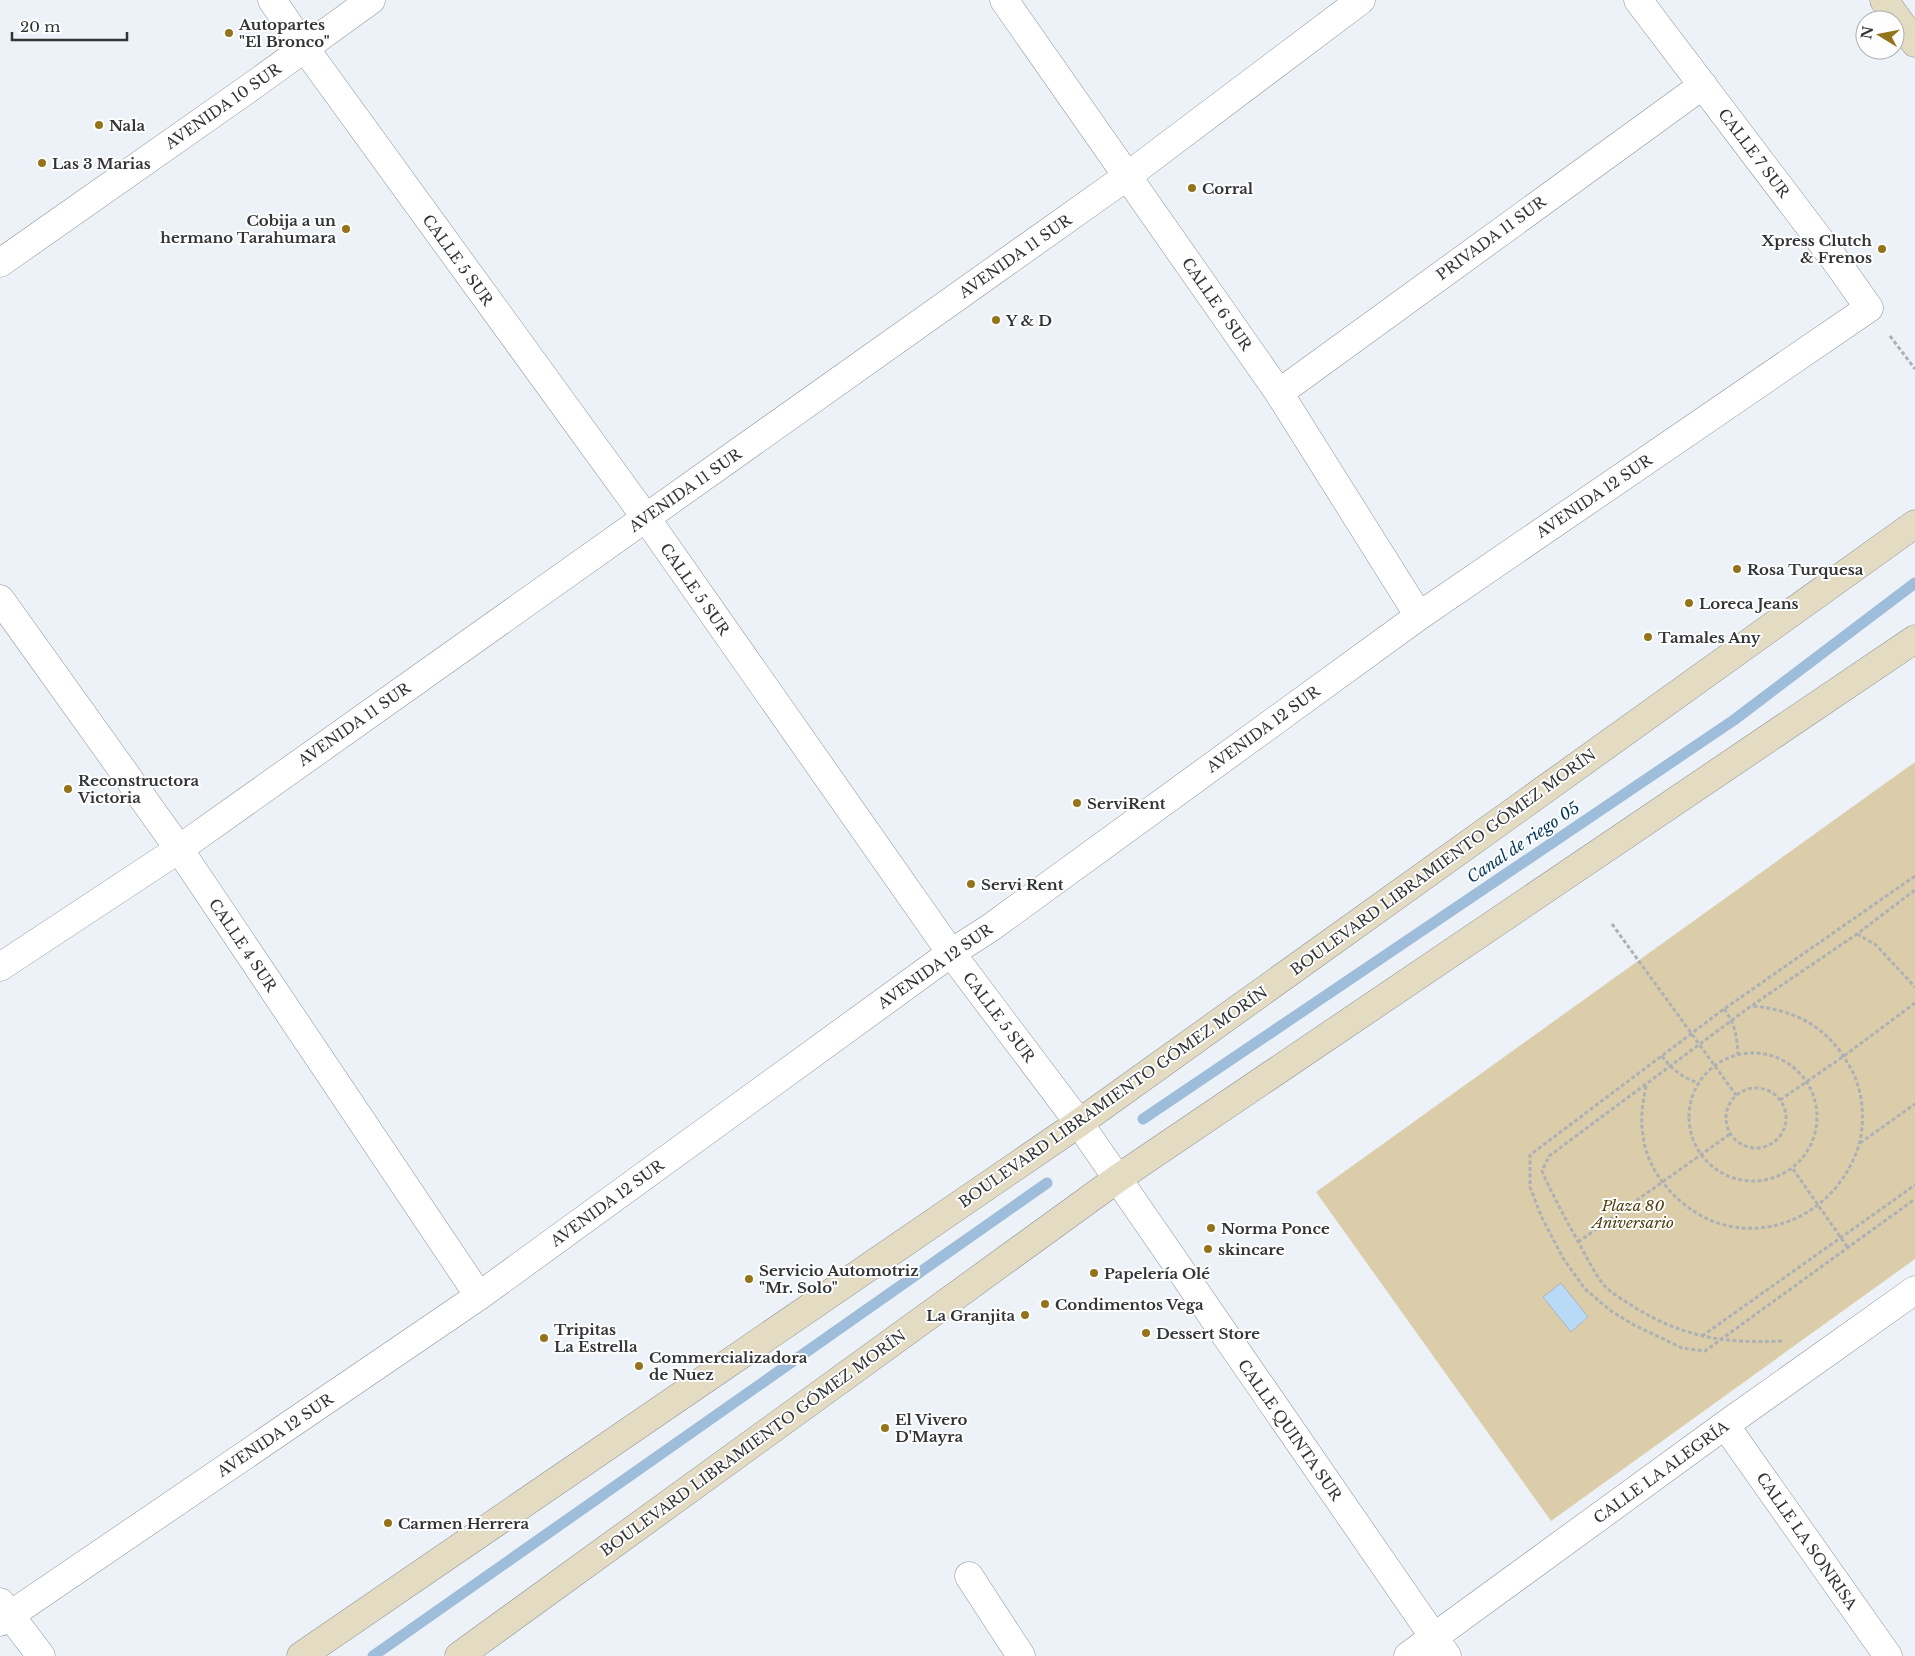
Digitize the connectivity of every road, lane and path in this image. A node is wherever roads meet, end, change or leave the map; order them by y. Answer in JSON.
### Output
{"nodes":[{"id":1,"x":272,"y":0,"type":"edge"},
{"id":2,"x":371,"y":0,"type":"edge"},
{"id":3,"x":1004,"y":0,"type":"edge"},
{"id":4,"x":1361,"y":0,"type":"edge"},
{"id":5,"x":1638,"y":0,"type":"edge"},
{"id":6,"x":1884,"y":0,"type":"edge"},
{"id":7,"x":1915,"y":43,"type":"edge"},
{"id":8,"x":304,"y":48,"type":"junction"},
{"id":9,"x":1703,"y":85,"type":"junction"},
{"id":10,"x":1126,"y":177,"type":"junction"},
{"id":11,"x":0,"y":263,"type":"edge"},
{"id":12,"x":1869,"y":308,"type":"junction"},
{"id":13,"x":1915,"y":369,"type":"edge"},
{"id":14,"x":1279,"y":393,"type":"junction"},
{"id":15,"x":646,"y":518,"type":"junction"},
{"id":16,"x":1915,"y":524,"type":"edge"},
{"id":17,"x":0,"y":598,"type":"edge"},
{"id":18,"x":1419,"y":616,"type":"junction"},
{"id":19,"x":1915,"y":639,"type":"edge"},
{"id":20,"x":178,"y":849,"type":"junction"},
{"id":21,"x":1915,"y":876,"type":"edge"},
{"id":22,"x":1915,"y":890,"type":"edge"},
{"id":23,"x":1612,"y":924,"type":"dead end"},
{"id":24,"x":1857,"y":934,"type":"junction"},
{"id":25,"x":951,"y":953,"type":"junction"},
{"id":26,"x":0,"y":968,"type":"edge"},
{"id":27,"x":1915,"y":987,"type":"edge"},
{"id":28,"x":1915,"y":1003,"type":"edge"},
{"id":29,"x":1751,"y":1006,"type":"junction"},
{"id":30,"x":1724,"y":1009,"type":"junction"},
{"id":31,"x":1732,"y":1021,"type":"junction"},
{"id":32,"x":1691,"y":1034,"type":"junction"},
{"id":33,"x":1699,"y":1045,"type":"junction"},
{"id":34,"x":1738,"y":1054,"type":"junction"},
{"id":35,"x":1662,"y":1056,"type":"junction"},
{"id":36,"x":1844,"y":1056,"type":"junction"},
{"id":37,"x":1714,"y":1066,"type":"junction"},
{"id":38,"x":1670,"y":1067,"type":"junction"},
{"id":39,"x":1699,"y":1082,"type":"junction"},
{"id":40,"x":1808,"y":1082,"type":"junction"},
{"id":41,"x":1646,"y":1085,"type":"junction"},
{"id":42,"x":1736,"y":1095,"type":"junction"},
{"id":43,"x":1780,"y":1100,"type":"junction"},
{"id":44,"x":1915,"y":1104,"type":"edge"},
{"id":45,"x":1079,"y":1123,"type":"junction"},
{"id":46,"x":1730,"y":1134,"type":"junction"},
{"id":47,"x":1860,"y":1143,"type":"junction"},
{"id":48,"x":1700,"y":1155,"type":"junction"},
{"id":49,"x":1793,"y":1169,"type":"junction"},
{"id":50,"x":1117,"y":1179,"type":"junction"},
{"id":51,"x":1662,"y":1182,"type":"junction"},
{"id":52,"x":1915,"y":1185,"type":"edge"},
{"id":53,"x":1915,"y":1199,"type":"edge"},
{"id":54,"x":1820,"y":1205,"type":"junction"},
{"id":55,"x":1841,"y":1236,"type":"junction"},
{"id":56,"x":1578,"y":1242,"type":"junction"},
{"id":57,"x":1848,"y":1248,"type":"junction"},
{"id":58,"x":1915,"y":1290,"type":"edge"},
{"id":59,"x":479,"y":1296,"type":"junction"},
{"id":60,"x":1702,"y":1336,"type":"junction"},
{"id":61,"x":1719,"y":1339,"type":"junction"},
{"id":62,"x":1786,"y":1341,"type":"dead end"},
{"id":63,"x":1726,"y":1425,"type":"junction"},
{"id":64,"x":969,"y":1576,"type":"dead end"},
{"id":65,"x":3,"y":1613,"type":"edge"},
{"id":66,"x":1441,"y":1647,"type":"edge"},
{"id":67,"x":40,"y":1656,"type":"edge"},
{"id":68,"x":300,"y":1656,"type":"edge"},
{"id":69,"x":459,"y":1656,"type":"edge"},
{"id":70,"x":1021,"y":1656,"type":"edge"},
{"id":71,"x":1408,"y":1656,"type":"edge"},
{"id":72,"x":1888,"y":1656,"type":"edge"}],
"edges":[{"from":1,"to":8,"type":"street","name":"CALLE 5 SUR"},
{"from":2,"to":8,"type":"street","name":"AVENIDA 10 SUR"},
{"from":3,"to":10,"type":"street","name":"CALLE 6 SUR"},
{"from":4,"to":10,"type":"street","name":"AVENIDA 11 SUR"},
{"from":5,"to":9,"type":"street","name":"CALLE 7 SUR"},
{"from":6,"to":7,"type":"main road"},
{"from":8,"to":11,"type":"street","name":"AVENIDA 10 SUR"},
{"from":8,"to":15,"type":"street","name":"CALLE 5 SUR"},
{"from":9,"to":12,"type":"street","name":"CALLE 7 SUR"},
{"from":9,"to":14,"type":"street","name":"PRIVADA 11 SUR"},
{"from":10,"to":14,"type":"street","name":"CALLE 6 SUR"},
{"from":10,"to":15,"type":"street","name":"AVENIDA 11 SUR"},
{"from":12,"to":13,"type":"path"},
{"from":12,"to":18,"type":"street","name":"AVENIDA 12 SUR"},
{"from":14,"to":18,"type":"street","name":"CALLE 6 SUR"},
{"from":15,"to":20,"type":"street","name":"AVENIDA 11 SUR"},
{"from":15,"to":25,"type":"street","name":"CALLE 5 SUR"},
{"from":16,"to":45,"type":"main road","name":"BOULEVARD LIBRAMIENTO GÓMEZ MORÍN"},
{"from":17,"to":20,"type":"street","name":"CALLE 4 SUR"},
{"from":18,"to":25,"type":"street","name":"AVENIDA 12 SUR"},
{"from":19,"to":50,"type":"main road","name":"BOULEVARD LIBRAMIENTO GÓMEZ MORÍN"},
{"from":20,"to":26,"type":"street","name":"AVENIDA 11 SUR"},
{"from":20,"to":59,"type":"street","name":"CALLE 4 SUR"},
{"from":21,"to":30,"type":"path"},
{"from":22,"to":24,"type":"path"},
{"from":23,"to":32,"type":"path"},
{"from":24,"to":27,"type":"path"},
{"from":24,"to":29,"type":"path"},
{"from":25,"to":45,"type":"street","name":"CALLE 5 SUR"},
{"from":25,"to":59,"type":"street","name":"AVENIDA 12 SUR"},
{"from":28,"to":36,"type":"path"},
{"from":29,"to":31,"type":"path"},
{"from":29,"to":36,"type":"path"},
{"from":30,"to":31,"type":"path"},
{"from":30,"to":32,"type":"path"},
{"from":31,"to":33,"type":"path"},
{"from":31,"to":34,"type":"path"},
{"from":32,"to":33,"type":"path"},
{"from":32,"to":35,"type":"path"},
{"from":33,"to":37,"type":"path"},
{"from":33,"to":38,"type":"path"},
{"from":34,"to":37,"type":"path"},
{"from":34,"to":40,"type":"path"},
{"from":35,"to":38,"type":"path"},
{"from":35,"to":61,"type":"path"},
{"from":36,"to":40,"type":"path"},
{"from":36,"to":47,"type":"path"},
{"from":37,"to":39,"type":"path"},
{"from":37,"to":42,"type":"path"},
{"from":38,"to":39,"type":"path"},
{"from":38,"to":41,"type":"path"},
{"from":39,"to":48,"type":"path"},
{"from":40,"to":43,"type":"path"},
{"from":40,"to":49,"type":"path"},
{"from":41,"to":51,"type":"path"},
{"from":41,"to":56,"type":"path"},
{"from":42,"to":43,"type":"path"},
{"from":42,"to":46,"type":"path"},
{"from":43,"to":46,"type":"path"},
{"from":44,"to":47,"type":"path"},
{"from":45,"to":50,"type":"street","name":"CALLE 5 SUR"},
{"from":45,"to":68,"type":"main road","name":"BOULEVARD LIBRAMIENTO GÓMEZ MORÍN"},
{"from":46,"to":48,"type":"path"},
{"from":47,"to":54,"type":"path"},
{"from":48,"to":49,"type":"path"},
{"from":48,"to":51,"type":"path"},
{"from":49,"to":54,"type":"path"},
{"from":50,"to":66,"type":"street","name":"CALLE QUINTA SUR"},
{"from":50,"to":69,"type":"main road","name":"BOULEVARD LIBRAMIENTO GÓMEZ MORÍN"},
{"from":51,"to":54,"type":"path"},
{"from":51,"to":56,"type":"path"},
{"from":52,"to":55,"type":"path"},
{"from":53,"to":57,"type":"path"},
{"from":54,"to":55,"type":"path"},
{"from":55,"to":57,"type":"path"},
{"from":55,"to":60,"type":"path"},
{"from":56,"to":60,"type":"path"},
{"from":57,"to":61,"type":"path"},
{"from":58,"to":63,"type":"street","name":"CALLE LA ALEGRÍA"},
{"from":59,"to":65,"type":"street","name":"AVENIDA 12 SUR"},
{"from":60,"to":61,"type":"path"},
{"from":61,"to":62,"type":"path"},
{"from":63,"to":66,"type":"street","name":"CALLE LA ALEGRÍA"},
{"from":63,"to":72,"type":"street","name":"CALLE LA SONRISA"},
{"from":64,"to":70,"type":"street"},
{"from":65,"to":67,"type":"street"},
{"from":66,"to":71,"type":"street","name":"CALLE LA ALEGRÍA"}]}
